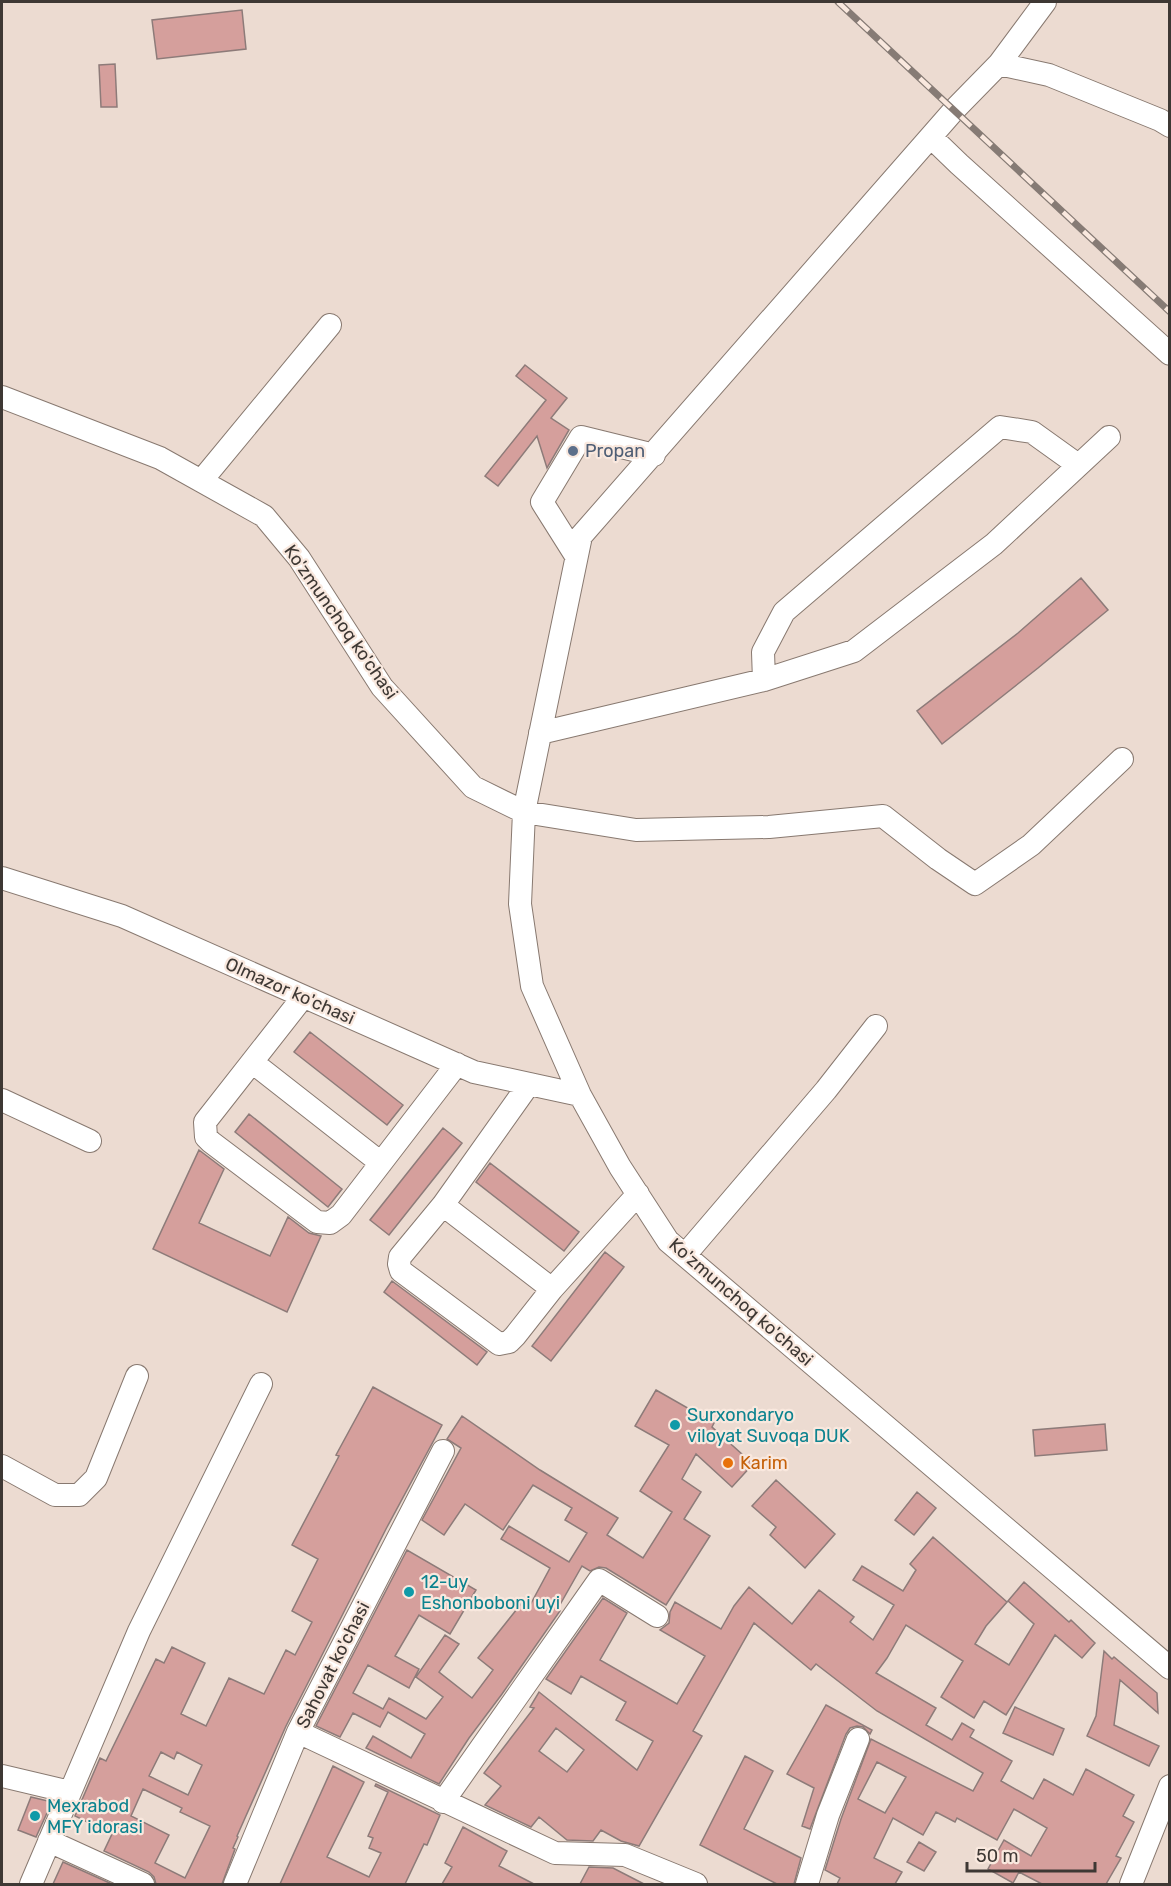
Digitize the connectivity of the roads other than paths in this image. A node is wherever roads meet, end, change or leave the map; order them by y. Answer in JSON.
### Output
{"nodes":[{"id":1,"x":1045,"y":2,"type":"edge"},
{"id":2,"x":999,"y":64,"type":"junction"},
{"id":3,"x":1170,"y":126,"type":"edge"},
{"id":4,"x":932,"y":137,"type":"junction"},
{"id":5,"x":330,"y":326,"type":"dead end"},
{"id":6,"x":1170,"y":354,"type":"edge"},
{"id":7,"x":2,"y":397,"type":"edge"},
{"id":8,"x":1109,"y":437,"type":"dead end"},
{"id":9,"x":654,"y":455,"type":"junction"},
{"id":10,"x":1078,"y":465,"type":"junction"},
{"id":11,"x":202,"y":480,"type":"junction"},
{"id":12,"x":576,"y":556,"type":"junction"},
{"id":13,"x":764,"y":680,"type":"junction"},
{"id":14,"x":540,"y":733,"type":"junction"},
{"id":15,"x":1122,"y":759,"type":"dead end"},
{"id":16,"x":524,"y":812,"type":"junction"},
{"id":17,"x":2,"y":878,"type":"edge"},
{"id":18,"x":303,"y":997,"type":"junction"},
{"id":19,"x":876,"y":1026,"type":"dead end"},
{"id":20,"x":252,"y":1062,"type":"junction"},
{"id":21,"x":457,"y":1064,"type":"junction"},
{"id":22,"x":529,"y":1084,"type":"junction"},
{"id":23,"x":580,"y":1095,"type":"junction"},
{"id":24,"x":2,"y":1101,"type":"edge"},
{"id":25,"x":90,"y":1141,"type":"dead end"},
{"id":26,"x":381,"y":1163,"type":"junction"},
{"id":27,"x":638,"y":1194,"type":"junction"},
{"id":28,"x":443,"y":1205,"type":"junction"},
{"id":29,"x":685,"y":1255,"type":"junction"},
{"id":30,"x":552,"y":1289,"type":"junction"},
{"id":31,"x":137,"y":1376,"type":"dead end"},
{"id":32,"x":261,"y":1384,"type":"dead end"},
{"id":33,"x":443,"y":1451,"type":"dead end"},
{"id":34,"x":2,"y":1466,"type":"edge"},
{"id":35,"x":657,"y":1616,"type":"dead end"},
{"id":36,"x":1170,"y":1668,"type":"edge"},
{"id":37,"x":298,"y":1732,"type":"junction"},
{"id":38,"x":858,"y":1739,"type":"dead end"},
{"id":39,"x":2,"y":1776,"type":"edge"},
{"id":40,"x":1170,"y":1786,"type":"edge"},
{"id":41,"x":70,"y":1792,"type":"junction"},
{"id":42,"x":443,"y":1802,"type":"junction"},
{"id":43,"x":50,"y":1841,"type":"junction"},
{"id":44,"x":31,"y":1884,"type":"edge"},
{"id":45,"x":143,"y":1884,"type":"edge"},
{"id":46,"x":235,"y":1884,"type":"edge"},
{"id":47,"x":696,"y":1884,"type":"edge"},
{"id":48,"x":807,"y":1884,"type":"edge"},
{"id":49,"x":1131,"y":1884,"type":"edge"}],
"edges":[{"from":1,"to":2,"type":"street"},
{"from":2,"to":3,"type":"street"},
{"from":2,"to":4,"type":"street"},
{"from":4,"to":6,"type":"street"},
{"from":4,"to":9,"type":"street"},
{"from":5,"to":11,"type":"street"},
{"from":7,"to":11,"type":"street","name":"Ko'zmunchoq ko'chasi"},
{"from":8,"to":10,"type":"street"},
{"from":9,"to":12,"type":"street"},
{"from":9,"to":12,"type":"street"},
{"from":10,"to":13,"type":"street"},
{"from":10,"to":13,"type":"street"},
{"from":11,"to":16,"type":"street","name":"Ko'zmunchoq ko'chasi"},
{"from":12,"to":14,"type":"street"},
{"from":13,"to":14,"type":"street"},
{"from":14,"to":16,"type":"street"},
{"from":15,"to":16,"type":"street"},
{"from":16,"to":23,"type":"street","name":"Ko'zmunchoq ko'chasi"},
{"from":17,"to":18,"type":"street","name":"Olmazor ko'chasi"},
{"from":18,"to":20,"type":"street"},
{"from":18,"to":21,"type":"street","name":"Olmazor ko'chasi"},
{"from":19,"to":29,"type":"street"},
{"from":20,"to":26,"type":"street"},
{"from":20,"to":26,"type":"street"},
{"from":21,"to":22,"type":"street","name":"Olmazor ko'chasi"},
{"from":21,"to":26,"type":"street"},
{"from":22,"to":23,"type":"street","name":"Olmazor ko'chasi"},
{"from":22,"to":28,"type":"street"},
{"from":23,"to":27,"type":"street","name":"Ko'zmunchoq ko'chasi"},
{"from":24,"to":25,"type":"street"},
{"from":27,"to":29,"type":"street","name":"Ko'zmunchoq ko'chasi"},
{"from":27,"to":30,"type":"street"},
{"from":28,"to":30,"type":"street"},
{"from":28,"to":30,"type":"street"},
{"from":29,"to":36,"type":"street","name":"Ko'zmunchoq ko'chasi"},
{"from":31,"to":34,"type":"street"},
{"from":32,"to":41,"type":"street"},
{"from":33,"to":37,"type":"street","name":"Sahovat ko'chasi"},
{"from":35,"to":42,"type":"street"},
{"from":37,"to":42,"type":"street"},
{"from":37,"to":46,"type":"street","name":"Sahovat ko'chasi"},
{"from":38,"to":48,"type":"street"},
{"from":39,"to":41,"type":"street"},
{"from":40,"to":49,"type":"street"},
{"from":41,"to":43,"type":"street"},
{"from":42,"to":47,"type":"street"},
{"from":43,"to":44,"type":"street"},
{"from":43,"to":45,"type":"street"}]}
